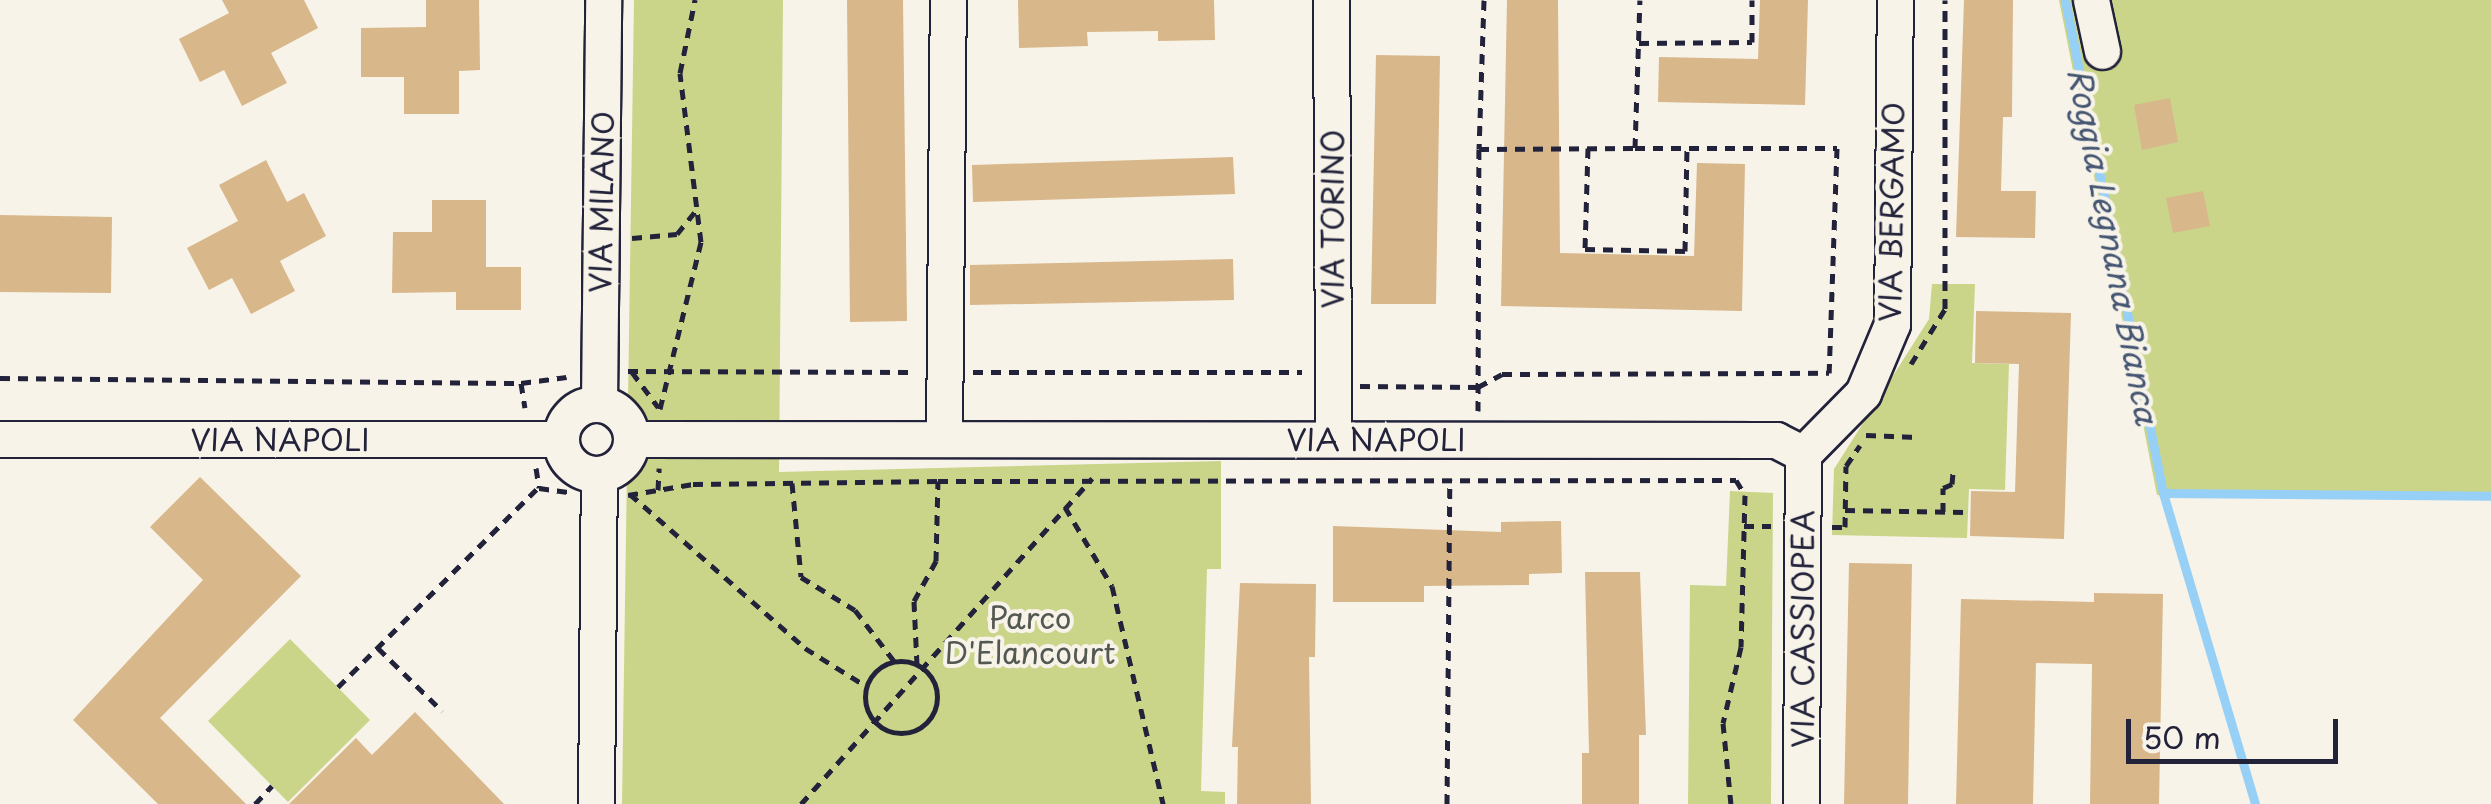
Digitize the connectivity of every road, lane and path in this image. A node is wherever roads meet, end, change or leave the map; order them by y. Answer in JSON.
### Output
{"nodes":[{"id":1,"x":603,"y":0,"type":"edge"},
{"id":2,"x":695,"y":0,"type":"edge"},
{"id":3,"x":948,"y":0,"type":"edge"},
{"id":4,"x":1331,"y":0,"type":"edge"},
{"id":5,"x":1484,"y":0,"type":"edge"},
{"id":6,"x":1640,"y":0,"type":"edge"},
{"id":7,"x":1752,"y":0,"type":"edge"},
{"id":8,"x":1895,"y":0,"type":"edge"},
{"id":9,"x":2091,"y":0,"type":"edge"},
{"id":10,"x":1639,"y":43,"type":"junction"},
{"id":11,"x":2102,"y":51,"type":"dead end"},
{"id":12,"x":1588,"y":148,"type":"junction"},
{"id":13,"x":1635,"y":148,"type":"junction"},
{"id":14,"x":1687,"y":148,"type":"junction"},
{"id":15,"x":1479,"y":149,"type":"junction"},
{"id":16,"x":699,"y":208,"type":"junction"},
{"id":17,"x":632,"y":238,"type":"dead end"},
{"id":18,"x":668,"y":371,"type":"junction"},
{"id":19,"x":944,"y":372,"type":"junction"},
{"id":20,"x":0,"y":378,"type":"edge"},
{"id":21,"x":521,"y":382,"type":"junction"},
{"id":22,"x":1333,"y":385,"type":"junction"},
{"id":23,"x":1478,"y":386,"type":"junction"},
{"id":24,"x":599,"y":389,"type":"junction"},
{"id":25,"x":660,"y":409,"type":"dead end"},
{"id":26,"x":1866,"y":435,"type":"dead end"},
{"id":27,"x":1917,"y":437,"type":"dead end"},
{"id":28,"x":1333,"y":438,"type":"junction"},
{"id":29,"x":0,"y":439,"type":"edge"},
{"id":30,"x":546,"y":439,"type":"junction"},
{"id":31,"x":632,"y":439,"type":"junction"},
{"id":32,"x":1128,"y":439,"type":"junction"},
{"id":33,"x":944,"y":440,"type":"junction"},
{"id":34,"x":1478,"y":440,"type":"junction"},
{"id":35,"x":1803,"y":454,"type":"junction"},
{"id":36,"x":1953,"y":472,"type":"dead end"},
{"id":37,"x":1091,"y":479,"type":"junction"},
{"id":38,"x":1450,"y":479,"type":"junction"},
{"id":39,"x":938,"y":481,"type":"junction"},
{"id":40,"x":792,"y":483,"type":"junction"},
{"id":41,"x":539,"y":488,"type":"junction"},
{"id":42,"x":609,"y":489,"type":"junction"},
{"id":43,"x":1065,"y":507,"type":"junction"},
{"id":44,"x":1845,"y":510,"type":"dead end"},
{"id":45,"x":1944,"y":512,"type":"junction"},
{"id":46,"x":1966,"y":512,"type":"dead end"},
{"id":47,"x":378,"y":648,"type":"junction"},
{"id":48,"x":894,"y":661,"type":"junction"},
{"id":49,"x":920,"y":667,"type":"junction"},
{"id":50,"x":866,"y":686,"type":"junction"},
{"id":51,"x":338,"y":687,"type":"dead end"},
{"id":52,"x":442,"y":711,"type":"dead end"},
{"id":53,"x":876,"y":723,"type":"junction"},
{"id":54,"x":272,"y":786,"type":"dead end"},
{"id":55,"x":255,"y":804,"type":"edge"},
{"id":56,"x":596,"y":804,"type":"edge"},
{"id":57,"x":801,"y":804,"type":"edge"},
{"id":58,"x":1163,"y":804,"type":"edge"},
{"id":59,"x":1447,"y":804,"type":"edge"},
{"id":60,"x":1732,"y":804,"type":"edge"},
{"id":61,"x":1801,"y":804,"type":"edge"}],
"edges":[{"from":1,"to":24,"type":"street","name":"VIA MILANO"},
{"from":2,"to":16,"type":"path"},
{"from":3,"to":19,"type":"street"},
{"from":4,"to":22,"type":"street","name":"VIA TORINO"},
{"from":5,"to":15,"type":"path"},
{"from":6,"to":10,"type":"path"},
{"from":7,"to":10,"type":"path"},
{"from":8,"to":35,"type":"street","name":"VIA BERGAMO"},
{"from":9,"to":11,"type":"street"},
{"from":10,"to":13,"type":"path"},
{"from":12,"to":13,"type":"path"},
{"from":12,"to":14,"type":"path"},
{"from":12,"to":15,"type":"path"},
{"from":13,"to":14,"type":"path"},
{"from":14,"to":23,"type":"path"},
{"from":15,"to":23,"type":"path"},
{"from":16,"to":17,"type":"path"},
{"from":16,"to":18,"type":"path"},
{"from":18,"to":19,"type":"path"},
{"from":18,"to":24,"type":"path"},
{"from":18,"to":25,"type":"path"},
{"from":19,"to":22,"type":"path"},
{"from":19,"to":33,"type":"street"},
{"from":20,"to":21,"type":"path"},
{"from":21,"to":24,"type":"path"},
{"from":21,"to":30,"type":"path"},
{"from":22,"to":23,"type":"path"},
{"from":22,"to":28,"type":"street","name":"VIA TORINO"},
{"from":23,"to":34,"type":"path"},
{"from":24,"to":30,"type":"street"},
{"from":24,"to":31,"type":"street"},
{"from":26,"to":27,"type":"path"},
{"from":28,"to":32,"type":"street","name":"VIA NAPOLI"},
{"from":28,"to":34,"type":"street","name":"VIA NAPOLI"},
{"from":29,"to":30,"type":"street","name":"VIA NAPOLI"},
{"from":30,"to":41,"type":"path"},
{"from":30,"to":42,"type":"street"},
{"from":31,"to":33,"type":"street","name":"VIA NAPOLI"},
{"from":31,"to":42,"type":"street"},
{"from":32,"to":33,"type":"street","name":"VIA NAPOLI"},
{"from":32,"to":37,"type":"path"},
{"from":34,"to":35,"type":"street","name":"VIA NAPOLI"},
{"from":35,"to":61,"type":"street","name":"VIA CASSIOPEA"},
{"from":36,"to":45,"type":"path"},
{"from":37,"to":38,"type":"path"},
{"from":37,"to":39,"type":"path"},
{"from":37,"to":43,"type":"path"},
{"from":38,"to":59,"type":"path"},
{"from":38,"to":60,"type":"path"},
{"from":39,"to":40,"type":"path"},
{"from":39,"to":49,"type":"path"},
{"from":40,"to":42,"type":"path"},
{"from":40,"to":48,"type":"path"},
{"from":41,"to":42,"type":"path"},
{"from":41,"to":47,"type":"path"},
{"from":42,"to":50,"type":"path"},
{"from":42,"to":56,"type":"street"},
{"from":43,"to":49,"type":"path"},
{"from":43,"to":58,"type":"path"},
{"from":44,"to":45,"type":"path"},
{"from":45,"to":46,"type":"path"},
{"from":47,"to":51,"type":"path"},
{"from":47,"to":52,"type":"path"},
{"from":48,"to":49,"type":"path"},
{"from":48,"to":50,"type":"path"},
{"from":49,"to":53,"type":"path"},
{"from":49,"to":53,"type":"path"},
{"from":50,"to":53,"type":"path"},
{"from":53,"to":57,"type":"path"},
{"from":54,"to":55,"type":"path"}]}
